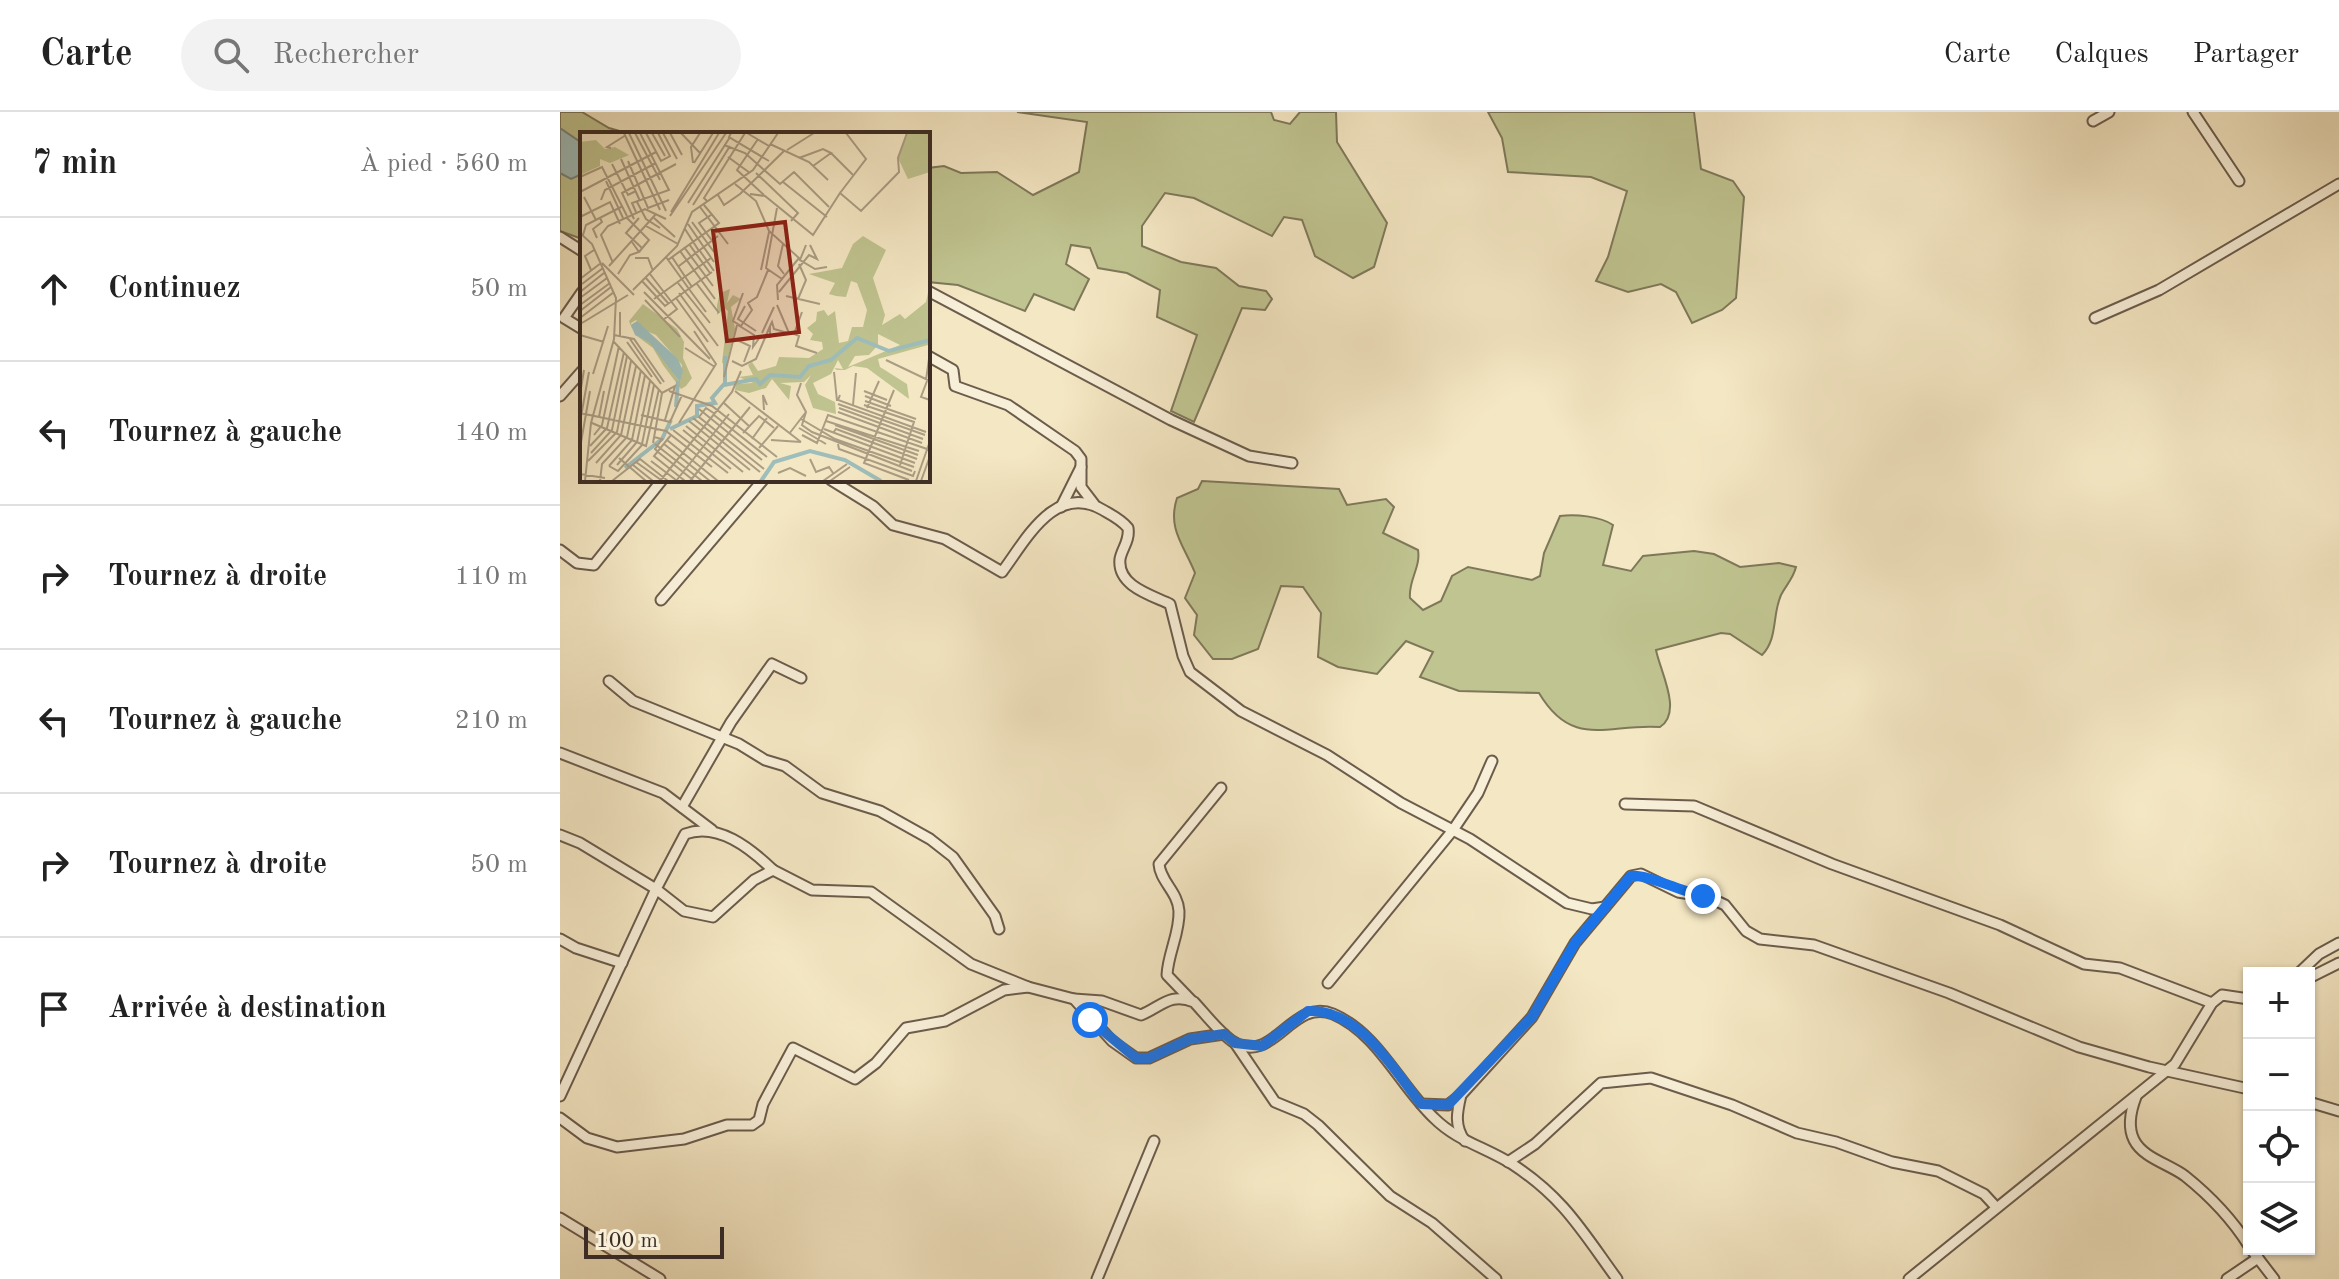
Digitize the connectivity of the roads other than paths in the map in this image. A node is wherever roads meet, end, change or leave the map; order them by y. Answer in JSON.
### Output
{"nodes":[{"id":1,"x":2109,"y":112,"type":"edge"},
{"id":2,"x":2193,"y":112,"type":"edge"},
{"id":3,"x":2093,"y":121,"type":"dead end"},
{"id":4,"x":2239,"y":181,"type":"dead end"},
{"id":5,"x":2339,"y":184,"type":"edge"},
{"id":6,"x":561,"y":243,"type":"edge"},
{"id":7,"x":580,"y":250,"type":"edge"},
{"id":8,"x":930,"y":292,"type":"edge"},
{"id":9,"x":580,"y":295,"type":"edge"},
{"id":10,"x":2095,"y":318,"type":"dead end"},
{"id":11,"x":580,"y":328,"type":"edge"},
{"id":12,"x":930,"y":357,"type":"edge"},
{"id":13,"x":580,"y":373,"type":"edge"},
{"id":14,"x":560,"y":396,"type":"edge"},
{"id":15,"x":1292,"y":463,"type":"dead end"},
{"id":16,"x":1081,"y":467,"type":"junction"},
{"id":17,"x":660,"y":482,"type":"edge"},
{"id":18,"x":761,"y":482,"type":"edge"},
{"id":19,"x":834,"y":482,"type":"edge"},
{"id":20,"x":1094,"y":504,"type":"junction"},
{"id":21,"x":1061,"y":507,"type":"junction"},
{"id":22,"x":560,"y":550,"type":"edge"},
{"id":23,"x":661,"y":600,"type":"dead end"},
{"id":24,"x":801,"y":678,"type":"dead end"},
{"id":25,"x":609,"y":681,"type":"dead end"},
{"id":26,"x":724,"y":740,"type":"junction"},
{"id":27,"x":560,"y":753,"type":"edge"},
{"id":28,"x":1492,"y":761,"type":"dead end"},
{"id":29,"x":1221,"y":788,"type":"dead end"},
{"id":30,"x":1625,"y":804,"type":"dead end"},
{"id":31,"x":682,"y":807,"type":"junction"},
{"id":32,"x":1453,"y":830,"type":"junction"},
{"id":33,"x":713,"y":831,"type":"junction"},
{"id":34,"x":560,"y":835,"type":"edge"},
{"id":35,"x":773,"y":870,"type":"junction"},
{"id":36,"x":656,"y":889,"type":"junction"},
{"id":37,"x":1605,"y":907,"type":"junction"},
{"id":38,"x":999,"y":929,"type":"dead end"},
{"id":39,"x":560,"y":939,"type":"edge"},
{"id":40,"x":2339,"y":943,"type":"edge"},
{"id":41,"x":622,"y":963,"type":"junction"},
{"id":42,"x":2339,"y":963,"type":"edge"},
{"id":43,"x":2305,"y":967,"type":"edge"},
{"id":44,"x":2315,"y":975,"type":"edge"},
{"id":45,"x":1328,"y":983,"type":"dead end"},
{"id":46,"x":1028,"y":987,"type":"junction"},
{"id":47,"x":2243,"y":998,"type":"edge"},
{"id":48,"x":1074,"y":999,"type":"junction"},
{"id":49,"x":1194,"y":1002,"type":"junction"},
{"id":50,"x":2212,"y":1003,"type":"junction"},
{"id":51,"x":1224,"y":1034,"type":"junction"},
{"id":52,"x":1235,"y":1043,"type":"junction"},
{"id":53,"x":2165,"y":1070,"type":"junction"},
{"id":54,"x":2243,"y":1088,"type":"edge"},
{"id":55,"x":2137,"y":1093,"type":"junction"},
{"id":56,"x":1461,"y":1095,"type":"junction"},
{"id":57,"x":560,"y":1096,"type":"edge"},
{"id":58,"x":1421,"y":1104,"type":"junction"},
{"id":59,"x":2315,"y":1104,"type":"edge"},
{"id":60,"x":2339,"y":1111,"type":"edge"},
{"id":61,"x":560,"y":1118,"type":"edge"},
{"id":62,"x":1154,"y":1141,"type":"dead end"},
{"id":63,"x":1465,"y":1142,"type":"junction"},
{"id":64,"x":1508,"y":1162,"type":"junction"},
{"id":65,"x":1996,"y":1207,"type":"junction"},
{"id":66,"x":560,"y":1218,"type":"edge"},
{"id":67,"x":2243,"y":1236,"type":"edge"},
{"id":68,"x":2249,"y":1255,"type":"edge"},
{"id":69,"x":2256,"y":1255,"type":"edge"},
{"id":70,"x":660,"y":1279,"type":"edge"},
{"id":71,"x":1097,"y":1279,"type":"edge"},
{"id":72,"x":1496,"y":1279,"type":"edge"},
{"id":73,"x":1617,"y":1279,"type":"edge"},
{"id":74,"x":1909,"y":1279,"type":"edge"},
{"id":75,"x":2227,"y":1279,"type":"edge"},
{"id":76,"x":2274,"y":1279,"type":"edge"}],
"edges":[{"from":1,"to":3,"type":"street"},
{"from":2,"to":4,"type":"street"},
{"from":5,"to":10,"type":"street"},
{"from":6,"to":7,"type":"street"},
{"from":8,"to":15,"type":"street"},
{"from":9,"to":11,"type":"street"},
{"from":12,"to":16,"type":"street"},
{"from":13,"to":14,"type":"street"},
{"from":16,"to":20,"type":"street"},
{"from":16,"to":21,"type":"street"},
{"from":17,"to":22,"type":"street"},
{"from":18,"to":23,"type":"street"},
{"from":19,"to":21,"type":"street"},
{"from":20,"to":21,"type":"street"},
{"from":20,"to":32,"type":"street"},
{"from":24,"to":26,"type":"street"},
{"from":25,"to":26,"type":"street"},
{"from":26,"to":31,"type":"street"},
{"from":26,"to":38,"type":"street"},
{"from":27,"to":31,"type":"street"},
{"from":28,"to":32,"type":"street"},
{"from":29,"to":49,"type":"street"},
{"from":30,"to":50,"type":"street"},
{"from":31,"to":33,"type":"street"},
{"from":32,"to":37,"type":"street"},
{"from":32,"to":45,"type":"street"},
{"from":33,"to":35,"type":"street"},
{"from":33,"to":36,"type":"street"},
{"from":34,"to":36,"type":"street"},
{"from":35,"to":36,"type":"street"},
{"from":35,"to":46,"type":"street"},
{"from":36,"to":41,"type":"street"},
{"from":37,"to":53,"type":"street"},
{"from":37,"to":56,"type":"street"},
{"from":39,"to":41,"type":"street"},
{"from":40,"to":43,"type":"street"},
{"from":41,"to":57,"type":"street"},
{"from":42,"to":44,"type":"street"},
{"from":46,"to":48,"type":"street"},
{"from":46,"to":61,"type":"street"},
{"from":47,"to":50,"type":"street"},
{"from":48,"to":49,"type":"street"},
{"from":48,"to":51,"type":"street"},
{"from":49,"to":51,"type":"street"},
{"from":50,"to":53,"type":"street"},
{"from":51,"to":52,"type":"street"},
{"from":52,"to":58,"type":"street"},
{"from":52,"to":72,"type":"street"},
{"from":53,"to":54,"type":"street"},
{"from":53,"to":55,"type":"street"},
{"from":55,"to":65,"type":"street"},
{"from":55,"to":67,"type":"street"},
{"from":56,"to":58,"type":"street"},
{"from":56,"to":63,"type":"street"},
{"from":58,"to":63,"type":"street"},
{"from":59,"to":60,"type":"street"},
{"from":62,"to":71,"type":"street"},
{"from":63,"to":64,"type":"street"},
{"from":64,"to":65,"type":"street"},
{"from":64,"to":73,"type":"street"},
{"from":65,"to":74,"type":"street"},
{"from":66,"to":70,"type":"street"},
{"from":68,"to":75,"type":"street"},
{"from":69,"to":76,"type":"street"}]}
